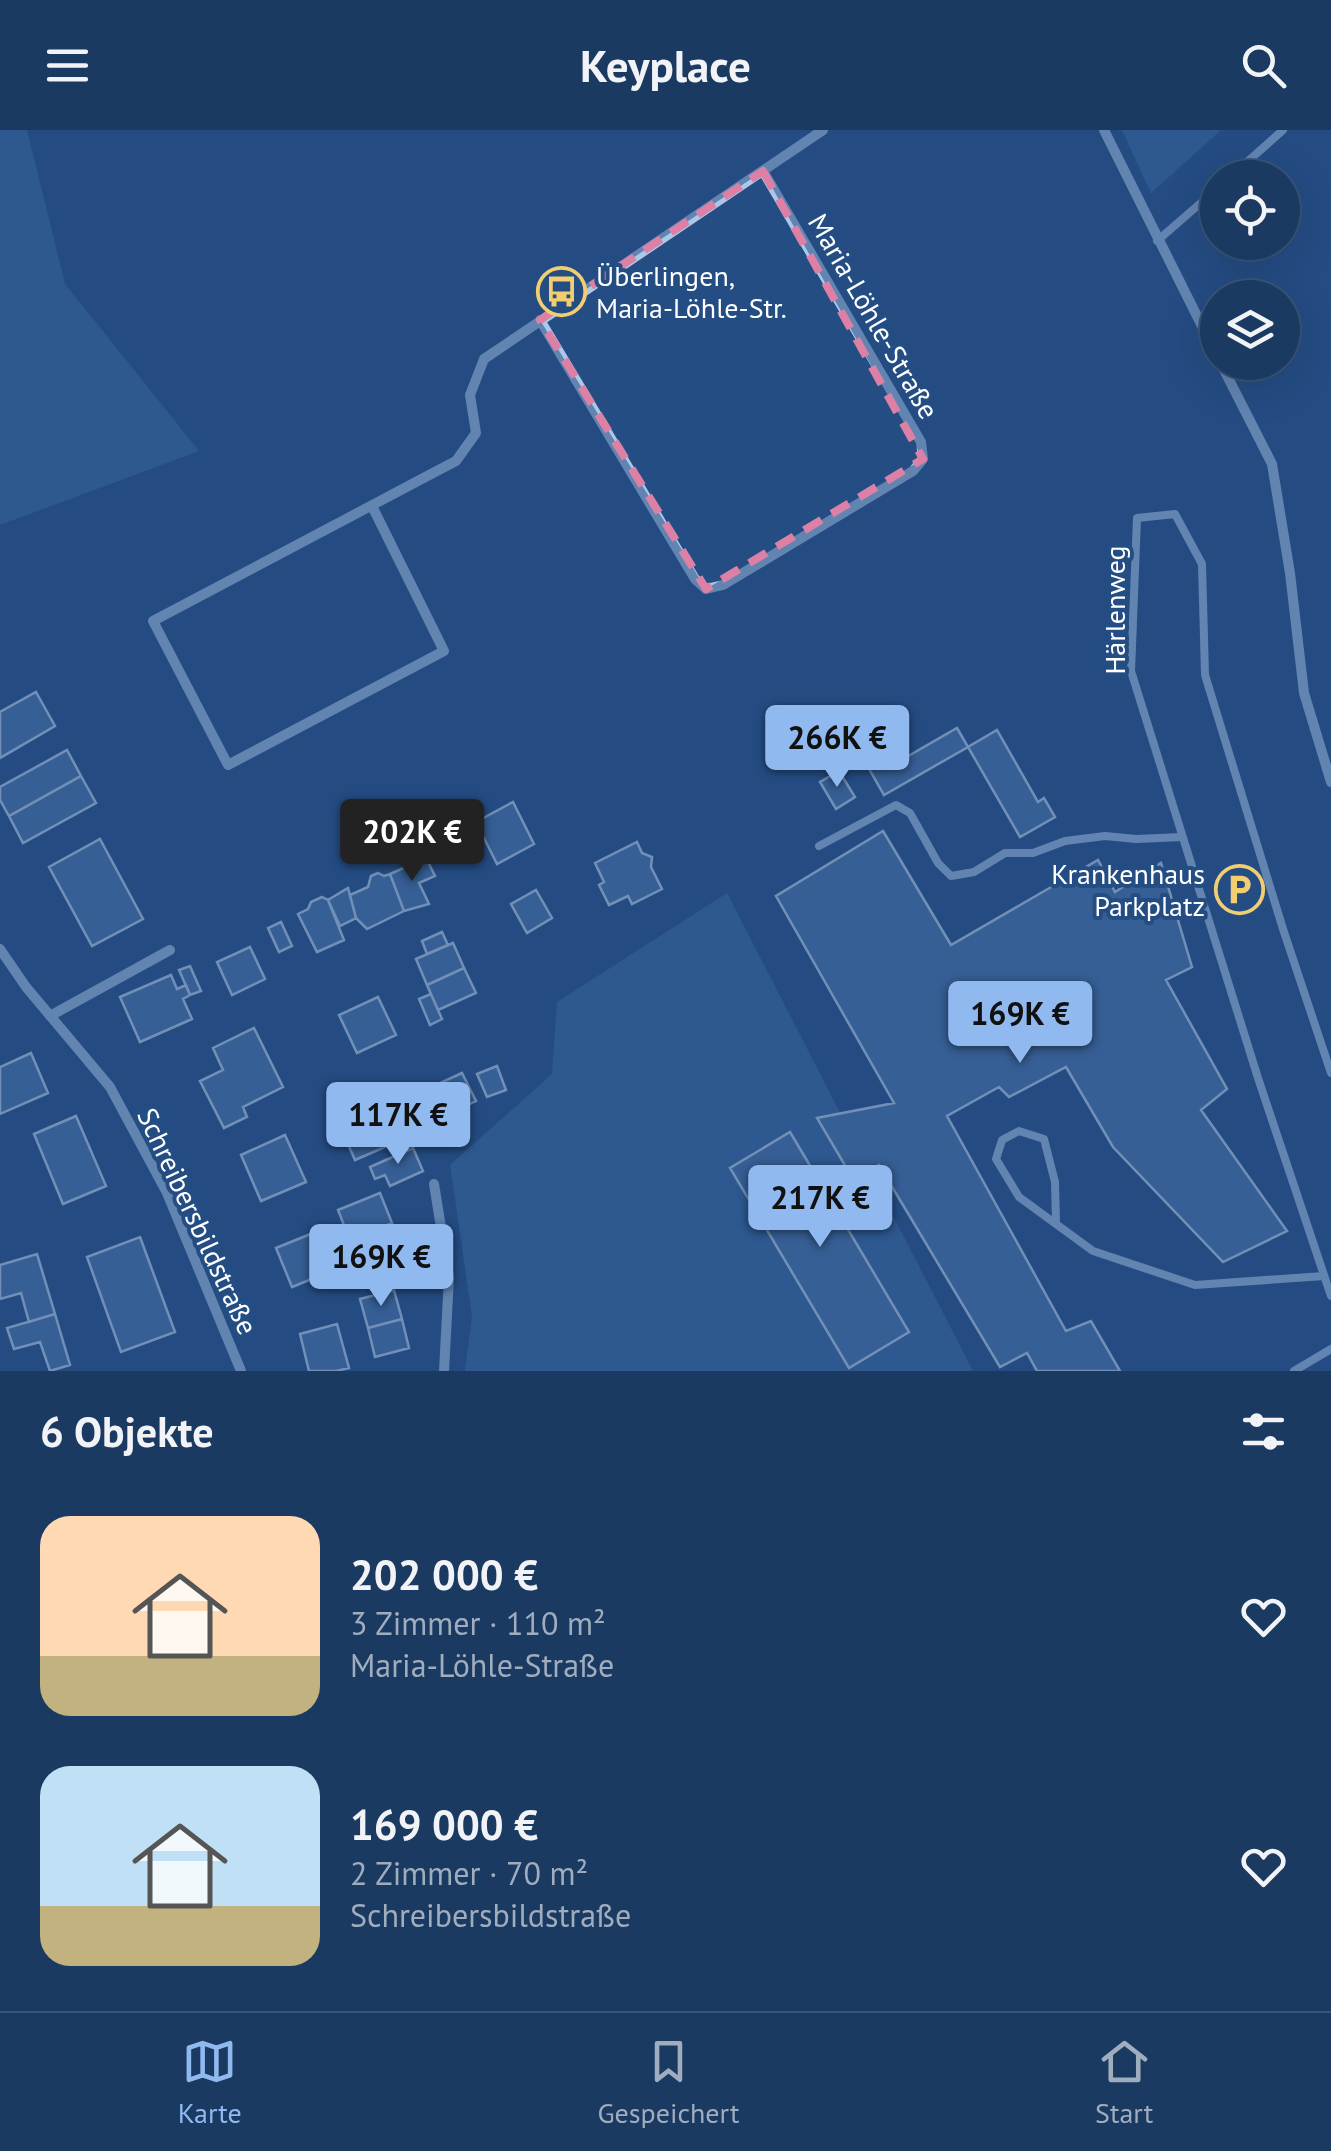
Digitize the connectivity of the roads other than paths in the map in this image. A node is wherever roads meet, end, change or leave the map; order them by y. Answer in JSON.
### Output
{"nodes":[{"id":1,"x":823,"y":130,"type":"edge"},
{"id":2,"x":1104,"y":130,"type":"edge"},
{"id":3,"x":1282,"y":130,"type":"edge"},
{"id":4,"x":1249,"y":160,"type":"edge"},
{"id":5,"x":763,"y":171,"type":"junction"},
{"id":6,"x":1200,"y":204,"type":"edge"},
{"id":7,"x":1157,"y":241,"type":"junction"},
{"id":8,"x":540,"y":320,"type":"junction"},
{"id":9,"x":1200,"y":324,"type":"edge"},
{"id":10,"x":1229,"y":380,"type":"edge"},
{"id":11,"x":372,"y":506,"type":"junction"},
{"id":12,"x":1331,"y":782,"type":"edge"},
{"id":13,"x":1182,"y":837,"type":"junction"},
{"id":14,"x":819,"y":846,"type":"dead end"},
{"id":15,"x":0,"y":949,"type":"edge"},
{"id":16,"x":170,"y":950,"type":"dead end"},
{"id":17,"x":50,"y":1016,"type":"junction"},
{"id":18,"x":1331,"y":1073,"type":"edge"},
{"id":19,"x":434,"y":1184,"type":"dead end"},
{"id":20,"x":1056,"y":1224,"type":"junction"},
{"id":21,"x":1324,"y":1276,"type":"junction"},
{"id":22,"x":1331,"y":1296,"type":"edge"},
{"id":23,"x":1331,"y":1349,"type":"edge"},
{"id":24,"x":1299,"y":1369,"type":"edge"},
{"id":25,"x":241,"y":1371,"type":"edge"},
{"id":26,"x":444,"y":1371,"type":"edge"}],
"edges":[{"from":1,"to":5,"type":"street"},
{"from":2,"to":7,"type":"street"},
{"from":3,"to":4,"type":"lane"},
{"from":5,"to":8,"type":"street"},
{"from":5,"to":8,"type":"street","name":"Maria-Löhle-Straße"},
{"from":6,"to":7,"type":"lane"},
{"from":7,"to":9,"type":"street"},
{"from":8,"to":11,"type":"street"},
{"from":10,"to":12,"type":"street"},
{"from":11,"to":11,"type":"street"},
{"from":13,"to":14,"type":"lane"},
{"from":13,"to":18,"type":"lane","name":"Härlenweg"},
{"from":13,"to":21,"type":"lane","name":"Härlenweg"},
{"from":15,"to":17,"type":"street","name":"Schreibersbildstraße"},
{"from":16,"to":17,"type":"street"},
{"from":17,"to":25,"type":"street","name":"Schreibersbildstraße"},
{"from":19,"to":26,"type":"street"},
{"from":20,"to":20,"type":"lane"},
{"from":20,"to":21,"type":"lane"},
{"from":21,"to":22,"type":"lane","name":"Härlenweg"},
{"from":23,"to":24,"type":"lane"}]}
